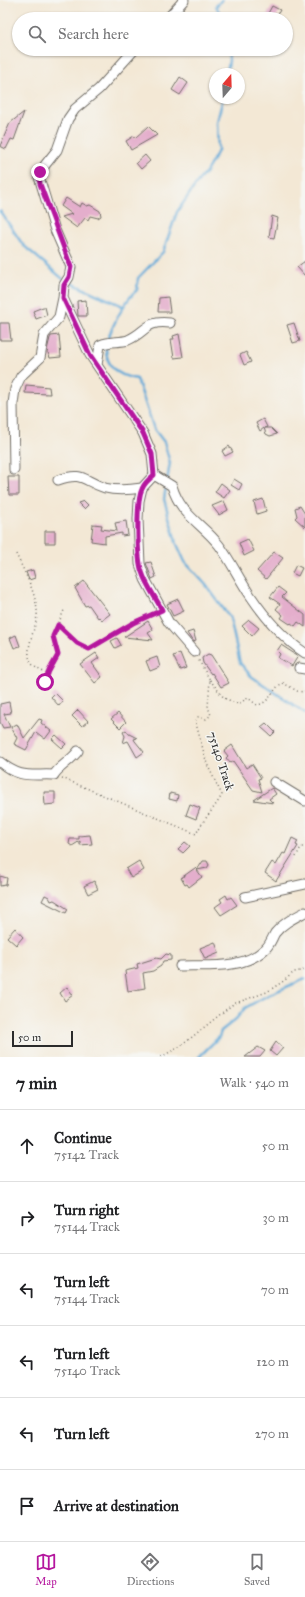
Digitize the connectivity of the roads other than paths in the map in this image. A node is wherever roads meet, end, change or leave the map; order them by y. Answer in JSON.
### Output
{"nodes":[{"id":1,"x":184,"y":0,"type":"edge"},
{"id":2,"x":173,"y":12,"type":"edge"},
{"id":3,"x":129,"y":56,"type":"edge"},
{"id":4,"x":63,"y":298,"type":"junction"},
{"id":5,"x":170,"y":323,"type":"dead end"},
{"id":6,"x":97,"y":365,"type":"junction"},
{"id":7,"x":14,"y":470,"type":"dead end"},
{"id":8,"x":154,"y":475,"type":"junction"},
{"id":9,"x":58,"y":480,"type":"dead end"},
{"id":10,"x":142,"y":488,"type":"junction"},
{"id":11,"x":194,"y":652,"type":"road end"},
{"id":12,"x":305,"y":653,"type":"edge"},
{"id":13,"x":78,"y":751,"type":"dead end"},
{"id":14,"x":0,"y":762,"type":"edge"},
{"id":15,"x":274,"y":782,"type":"dead end"},
{"id":16,"x":305,"y":801,"type":"edge"},
{"id":17,"x":305,"y":884,"type":"edge"},
{"id":18,"x":245,"y":897,"type":"dead end"},
{"id":19,"x":305,"y":912,"type":"edge"},
{"id":20,"x":180,"y":966,"type":"dead end"}],
"edges":[{"from":1,"to":2,"type":"street"},
{"from":3,"to":4,"type":"street"},
{"from":4,"to":6,"type":"street"},
{"from":4,"to":7,"type":"street"},
{"from":5,"to":6,"type":"street"},
{"from":6,"to":8,"type":"street"},
{"from":8,"to":10,"type":"street"},
{"from":8,"to":12,"type":"street"},
{"from":9,"to":10,"type":"street"},
{"from":10,"to":11,"type":"street"},
{"from":13,"to":14,"type":"street"},
{"from":15,"to":16,"type":"street"},
{"from":17,"to":18,"type":"street"},
{"from":19,"to":20,"type":"street"}]}
